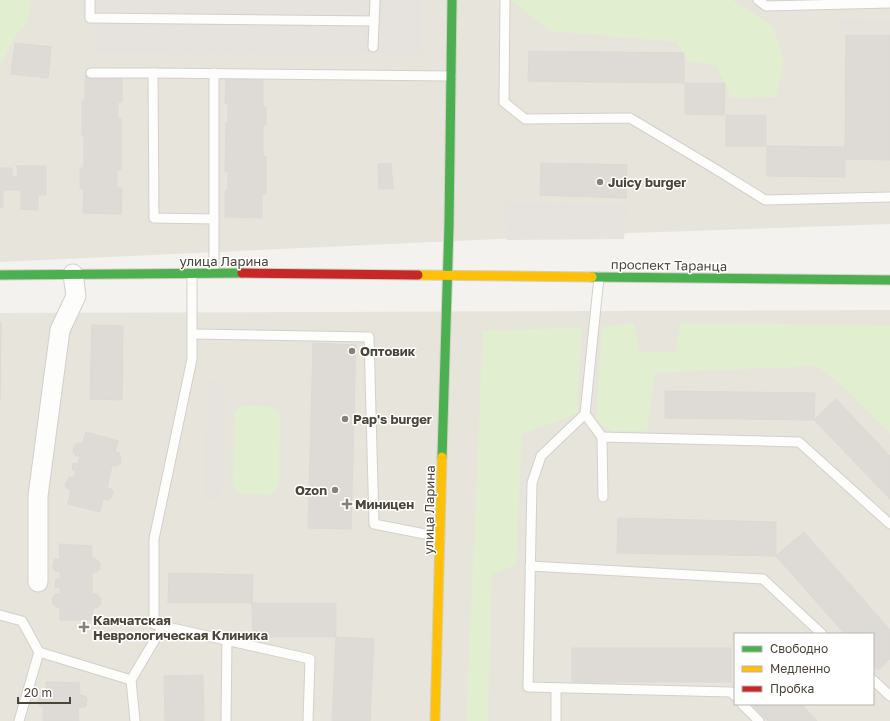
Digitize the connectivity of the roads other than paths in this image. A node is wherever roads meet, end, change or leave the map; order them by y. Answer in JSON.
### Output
{"nodes":[{"id":1,"x":90,"y":0,"type":"edge"},
{"id":2,"x":375,"y":0,"type":"edge"},
{"id":3,"x":452,"y":0,"type":"edge"},
{"id":4,"x":505,"y":0,"type":"edge"},
{"id":5,"x":758,"y":0,"type":"edge"},
{"id":6,"x":890,"y":3,"type":"edge"},
{"id":7,"x":374,"y":21,"type":"junction"},
{"id":8,"x":373,"y":47,"type":"dead end"},
{"id":9,"x":91,"y":73,"type":"dead end"},
{"id":10,"x":153,"y":73,"type":"junction"},
{"id":11,"x":214,"y":73,"type":"junction"},
{"id":12,"x":451,"y":76,"type":"junction"},
{"id":13,"x":890,"y":197,"type":"edge"},
{"id":14,"x":214,"y":219,"type":"junction"},
{"id":15,"x":192,"y":273,"type":"junction"},
{"id":16,"x":214,"y":273,"type":"junction"},
{"id":17,"x":73,"y":274,"type":"junction"},
{"id":18,"x":0,"y":275,"type":"edge"},
{"id":19,"x":447,"y":276,"type":"junction"},
{"id":20,"x":599,"y":277,"type":"junction"},
{"id":21,"x":890,"y":280,"type":"edge"},
{"id":22,"x":192,"y":334,"type":"junction"},
{"id":23,"x":585,"y":414,"type":"junction"},
{"id":24,"x":602,"y":437,"type":"junction"},
{"id":25,"x":603,"y":497,"type":"dead end"},
{"id":26,"x":890,"y":524,"type":"edge"},
{"id":27,"x":441,"y":537,"type":"junction"},
{"id":28,"x":530,"y":566,"type":"junction"},
{"id":29,"x":38,"y":582,"type":"dead end"},
{"id":30,"x":0,"y":615,"type":"edge"},
{"id":31,"x":163,"y":626,"type":"junction"},
{"id":32,"x":821,"y":633,"type":"edge"},
{"id":33,"x":227,"y":640,"type":"junction"},
{"id":34,"x":39,"y":652,"type":"junction"},
{"id":35,"x":130,"y":680,"type":"junction"},
{"id":36,"x":874,"y":681,"type":"edge"},
{"id":37,"x":556,"y":688,"type":"junction"},
{"id":38,"x":734,"y":695,"type":"edge"},
{"id":39,"x":890,"y":696,"type":"edge"},
{"id":40,"x":743,"y":705,"type":"edge"},
{"id":41,"x":18,"y":721,"type":"edge"},
{"id":42,"x":135,"y":721,"type":"edge"},
{"id":43,"x":226,"y":721,"type":"edge"},
{"id":44,"x":308,"y":721,"type":"edge"},
{"id":45,"x":435,"y":721,"type":"edge"},
{"id":46,"x":556,"y":721,"type":"edge"},
{"id":47,"x":759,"y":721,"type":"edge"}],
"edges":[{"from":1,"to":7,"type":"lane"},
{"from":2,"to":7,"type":"lane"},
{"from":3,"to":12,"type":"main road","name":"улица Ларина"},
{"from":4,"to":13,"type":"lane"},
{"from":5,"to":6,"type":"lane"},
{"from":7,"to":8,"type":"lane"},
{"from":9,"to":10,"type":"lane"},
{"from":10,"to":11,"type":"lane"},
{"from":10,"to":14,"type":"lane"},
{"from":11,"to":12,"type":"lane"},
{"from":11,"to":14,"type":"lane"},
{"from":12,"to":19,"type":"main road","name":"улица Ларина"},
{"from":14,"to":16,"type":"lane"},
{"from":15,"to":16,"type":"main road","name":"улица Ларина"},
{"from":15,"to":17,"type":"main road","name":"улица Ларина"},
{"from":15,"to":22,"type":"lane"},
{"from":16,"to":19,"type":"main road","name":"улица Ларина"},
{"from":17,"to":18,"type":"main road","name":"улица Ларина"},
{"from":17,"to":29,"type":"street"},
{"from":19,"to":20,"type":"main road","name":"проспект Таранца"},
{"from":19,"to":27,"type":"main road","name":"улица Ларина"},
{"from":20,"to":21,"type":"main road","name":"проспект Таранца"},
{"from":20,"to":23,"type":"lane"},
{"from":22,"to":27,"type":"lane"},
{"from":22,"to":31,"type":"lane"},
{"from":23,"to":24,"type":"lane"},
{"from":23,"to":28,"type":"lane"},
{"from":24,"to":25,"type":"lane"},
{"from":24,"to":26,"type":"lane"},
{"from":27,"to":45,"type":"main road","name":"улица Ларина"},
{"from":28,"to":32,"type":"lane"},
{"from":28,"to":37,"type":"lane"},
{"from":30,"to":34,"type":"lane"},
{"from":31,"to":33,"type":"lane"},
{"from":31,"to":35,"type":"lane"},
{"from":33,"to":43,"type":"lane"},
{"from":33,"to":44,"type":"lane"},
{"from":34,"to":35,"type":"lane"},
{"from":34,"to":41,"type":"lane"},
{"from":35,"to":42,"type":"lane"},
{"from":36,"to":39,"type":"lane"},
{"from":37,"to":38,"type":"lane"},
{"from":37,"to":46,"type":"lane"},
{"from":40,"to":47,"type":"lane"}]}
